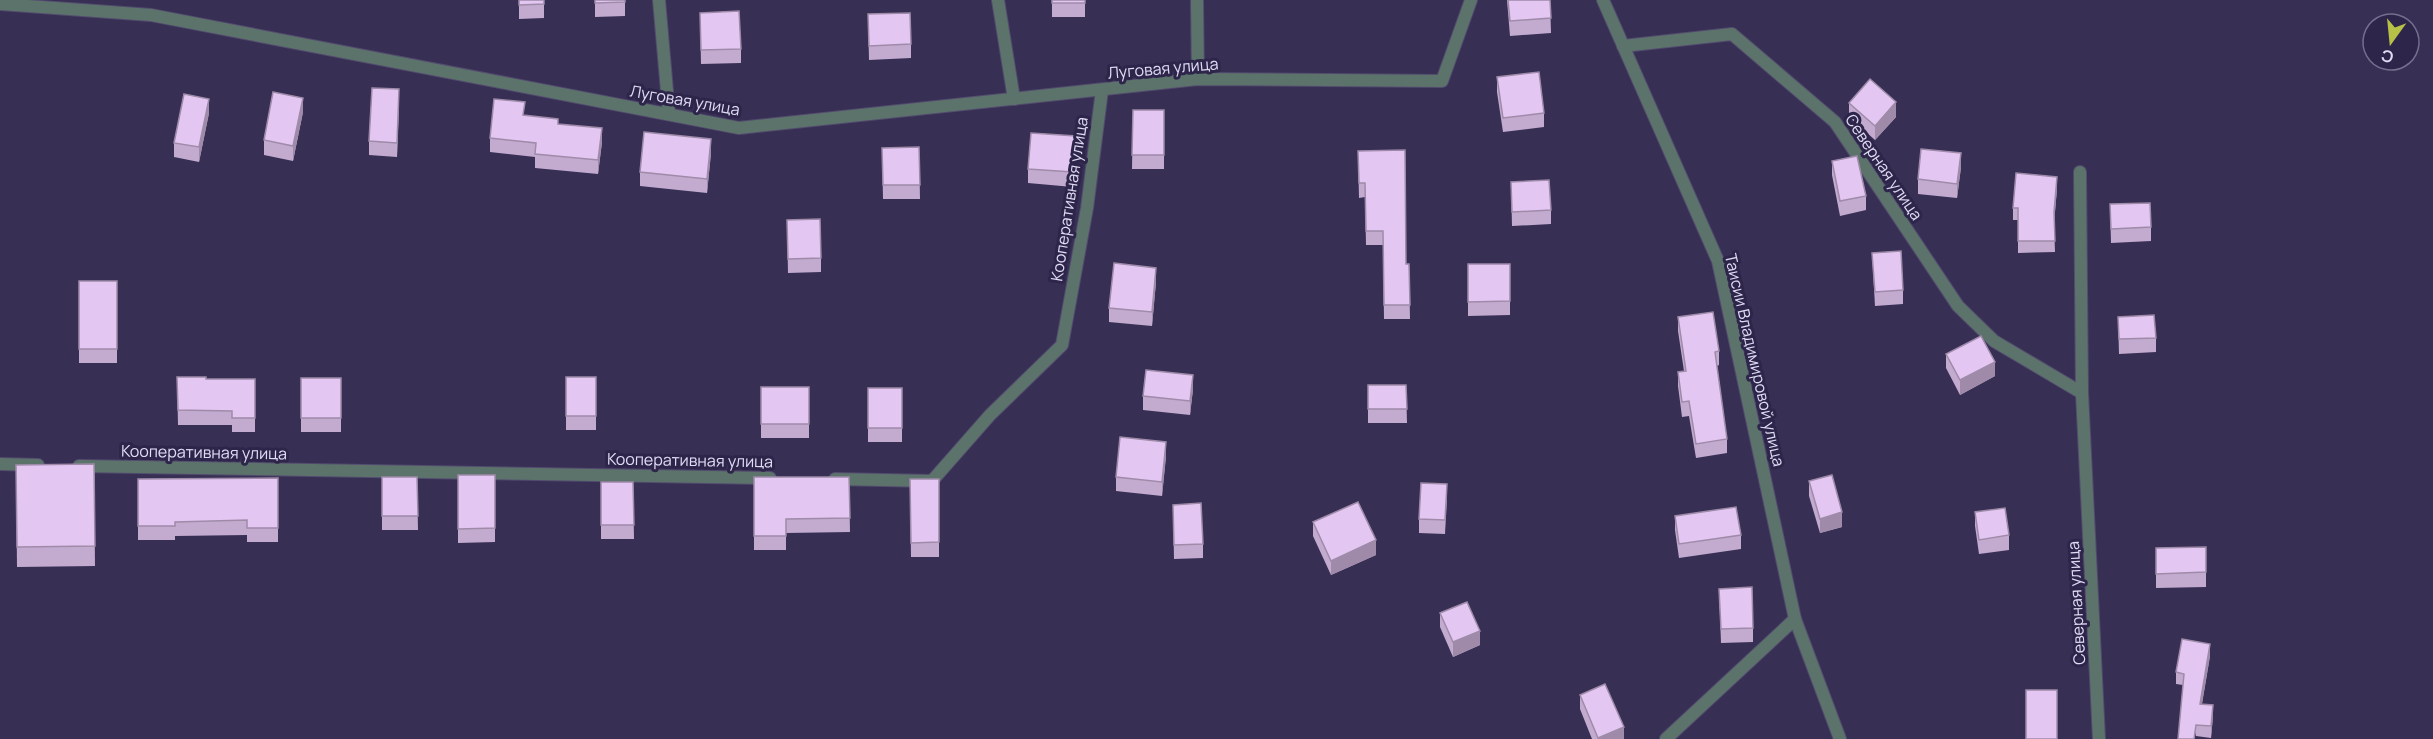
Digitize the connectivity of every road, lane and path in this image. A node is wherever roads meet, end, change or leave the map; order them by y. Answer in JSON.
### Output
{"nodes":[{"id":1,"x":659,"y":0,"type":"edge"},
{"id":2,"x":998,"y":0,"type":"edge"},
{"id":3,"x":1197,"y":0,"type":"edge"},
{"id":4,"x":1471,"y":0,"type":"edge"},
{"id":5,"x":1603,"y":0,"type":"edge"},
{"id":6,"x":0,"y":4,"type":"edge"},
{"id":7,"x":1623,"y":46,"type":"junction"},
{"id":8,"x":1198,"y":79,"type":"junction"},
{"id":9,"x":1102,"y":90,"type":"junction"},
{"id":10,"x":1014,"y":99,"type":"junction"},
{"id":11,"x":669,"y":114,"type":"junction"},
{"id":12,"x":2080,"y":172,"type":"dead end"},
{"id":13,"x":2082,"y":393,"type":"junction"},
{"id":14,"x":0,"y":465,"type":"edge"},
{"id":15,"x":48,"y":465,"type":"edge"},
{"id":16,"x":72,"y":466,"type":"edge"},
{"id":17,"x":777,"y":478,"type":"edge"},
{"id":18,"x":825,"y":479,"type":"edge"},
{"id":19,"x":1795,"y":619,"type":"junction"},
{"id":20,"x":1666,"y":739,"type":"edge"},
{"id":21,"x":1840,"y":739,"type":"edge"},
{"id":22,"x":2099,"y":739,"type":"edge"}],
"edges":[{"from":1,"to":11,"type":"street"},
{"from":2,"to":10,"type":"street"},
{"from":3,"to":8,"type":"street"},
{"from":4,"to":8,"type":"street","name":"Луговая улица"},
{"from":5,"to":7,"type":"street","name":"Таисии Владимировой улица"},
{"from":6,"to":11,"type":"street","name":"Луговая улица"},
{"from":7,"to":13,"type":"street","name":"Северная улица"},
{"from":7,"to":19,"type":"street","name":"Таисии Владимировой улица"},
{"from":8,"to":9,"type":"street","name":"Луговая улица"},
{"from":9,"to":10,"type":"street","name":"Луговая улица"},
{"from":9,"to":18,"type":"street","name":"Кооперативная улица"},
{"from":10,"to":11,"type":"street","name":"Луговая улица"},
{"from":12,"to":13,"type":"street","name":"Северная улица"},
{"from":13,"to":22,"type":"street","name":"Северная улица"},
{"from":14,"to":15,"type":"street"},
{"from":16,"to":17,"type":"street","name":"Кооперативная улица"},
{"from":19,"to":20,"type":"street"},
{"from":19,"to":21,"type":"street","name":"Таисии Владимировой улица"}]}
